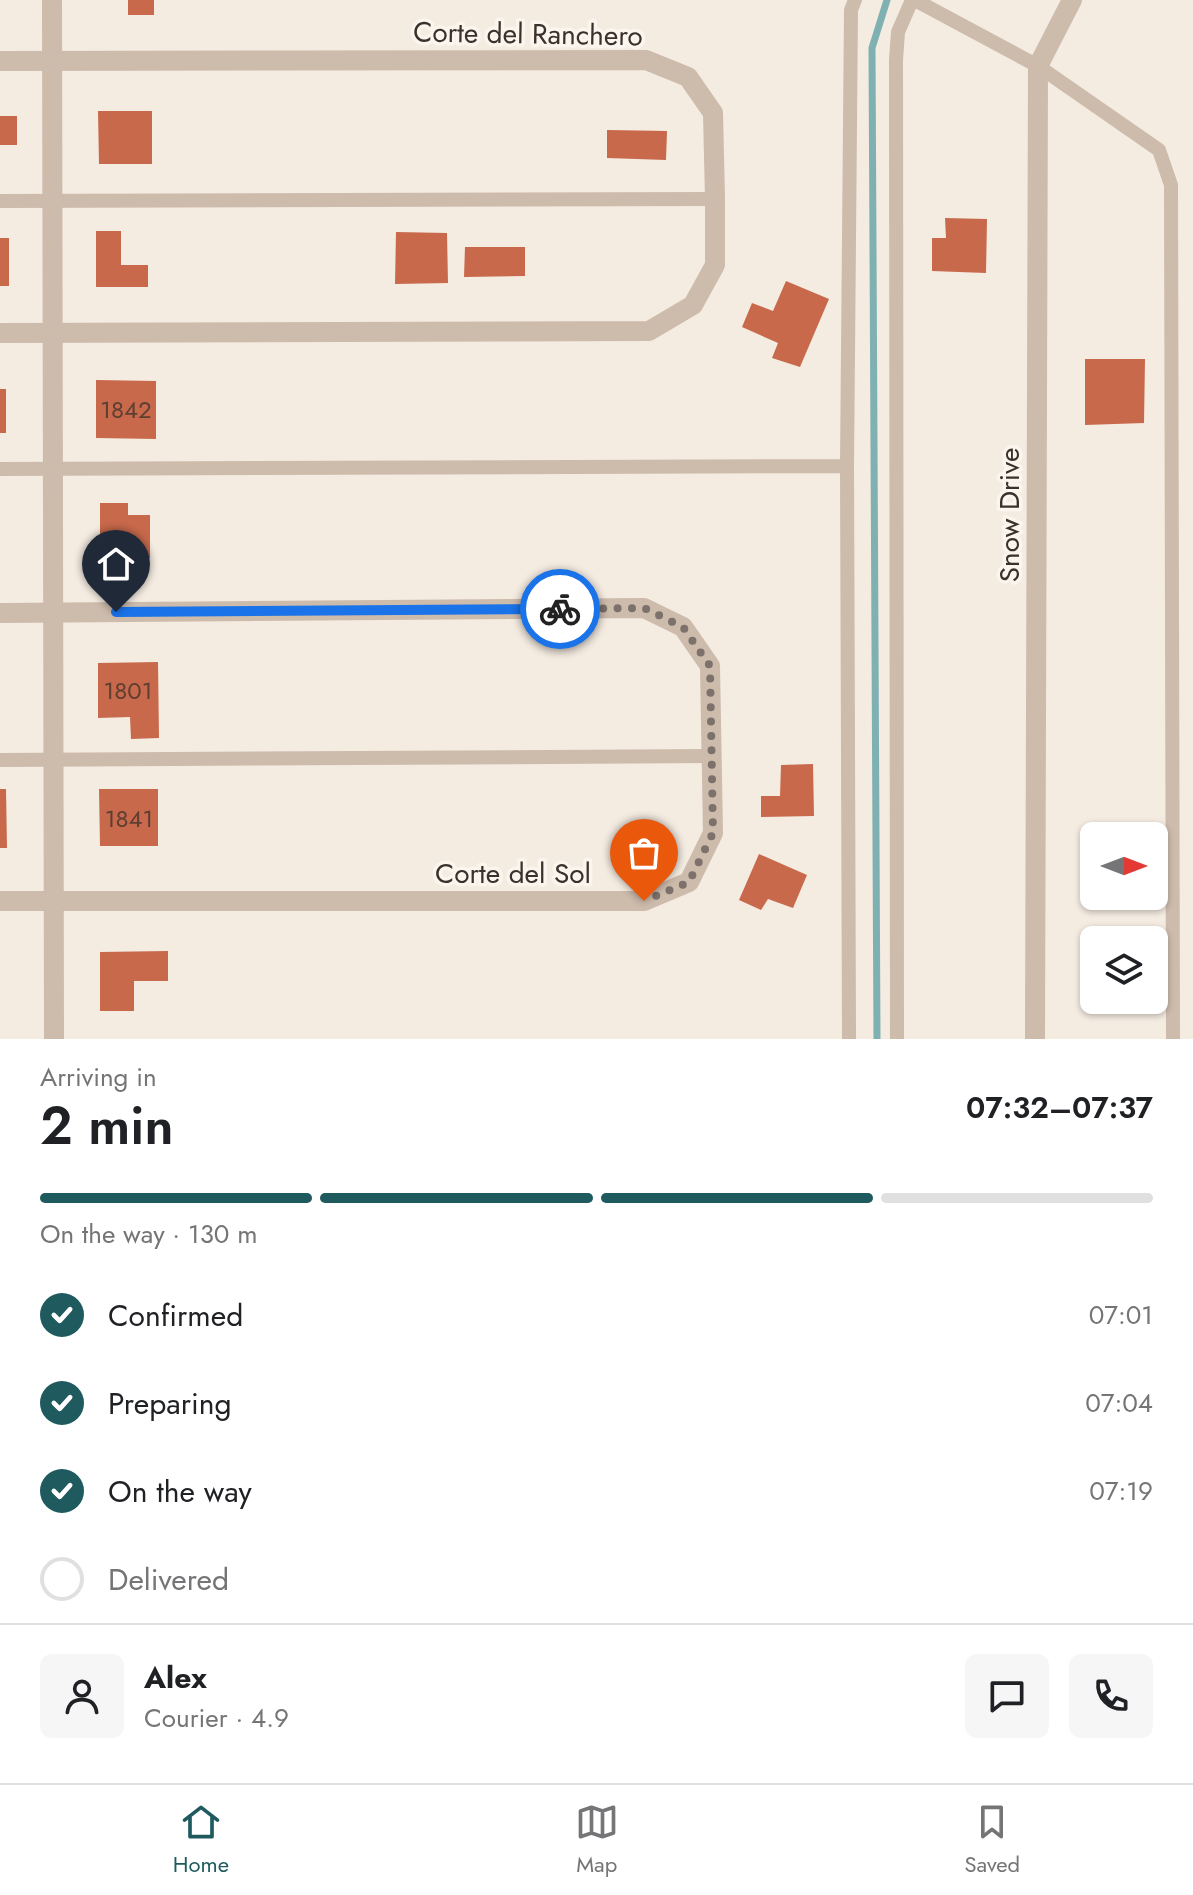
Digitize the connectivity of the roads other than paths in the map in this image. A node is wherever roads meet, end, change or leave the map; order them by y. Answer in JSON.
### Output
{"nodes":[{"id":1,"x":52,"y":0,"type":"edge"},
{"id":2,"x":855,"y":0,"type":"edge"},
{"id":3,"x":914,"y":0,"type":"edge"},
{"id":4,"x":1072,"y":0,"type":"edge"},
{"id":5,"x":52,"y":60,"type":"junction"},
{"id":6,"x":0,"y":61,"type":"edge"},
{"id":7,"x":1038,"y":66,"type":"junction"},
{"id":8,"x":715,"y":199,"type":"junction"},
{"id":9,"x":0,"y":201,"type":"edge"},
{"id":10,"x":52,"y":201,"type":"junction"},
{"id":11,"x":0,"y":333,"type":"edge"},
{"id":12,"x":53,"y":333,"type":"junction"},
{"id":13,"x":847,"y":466,"type":"junction"},
{"id":14,"x":0,"y":469,"type":"edge"},
{"id":15,"x":53,"y":469,"type":"junction"},
{"id":16,"x":0,"y":613,"type":"edge"},
{"id":17,"x":54,"y":613,"type":"junction"},
{"id":18,"x":712,"y":756,"type":"junction"},
{"id":19,"x":0,"y":760,"type":"edge"},
{"id":20,"x":54,"y":760,"type":"junction"},
{"id":21,"x":0,"y":901,"type":"edge"},
{"id":22,"x":54,"y":901,"type":"junction"},
{"id":23,"x":54,"y":1039,"type":"edge"},
{"id":24,"x":849,"y":1039,"type":"edge"},
{"id":25,"x":897,"y":1039,"type":"edge"},
{"id":26,"x":1035,"y":1039,"type":"edge"},
{"id":27,"x":1173,"y":1039,"type":"edge"}],
"edges":[{"from":1,"to":5,"type":"street"},
{"from":2,"to":13,"type":"lane"},
{"from":3,"to":7,"type":"lane"},
{"from":3,"to":25,"type":"lane"},
{"from":4,"to":7,"type":"street","name":"Snow Drive"},
{"from":5,"to":6,"type":"street","name":"Corte del Ranchero"},
{"from":5,"to":8,"type":"street","name":"Corte del Ranchero"},
{"from":5,"to":10,"type":"street"},
{"from":7,"to":26,"type":"street","name":"Snow Drive"},
{"from":7,"to":27,"type":"lane"},
{"from":8,"to":10,"type":"lane"},
{"from":8,"to":12,"type":"street","name":"Corte del Ranchero"},
{"from":9,"to":10,"type":"lane"},
{"from":10,"to":12,"type":"street"},
{"from":11,"to":12,"type":"street","name":"Corte del Ranchero"},
{"from":12,"to":15,"type":"street"},
{"from":13,"to":15,"type":"lane"},
{"from":13,"to":24,"type":"lane"},
{"from":14,"to":15,"type":"lane"},
{"from":15,"to":17,"type":"street"},
{"from":16,"to":17,"type":"street","name":"Corte del Sol"},
{"from":17,"to":18,"type":"street","name":"Corte del Sol"},
{"from":17,"to":20,"type":"street"},
{"from":18,"to":20,"type":"lane"},
{"from":18,"to":22,"type":"street","name":"Corte del Sol"},
{"from":19,"to":20,"type":"lane"},
{"from":20,"to":22,"type":"street"},
{"from":21,"to":22,"type":"street","name":"Corte del Sol"},
{"from":22,"to":23,"type":"street"}]}
